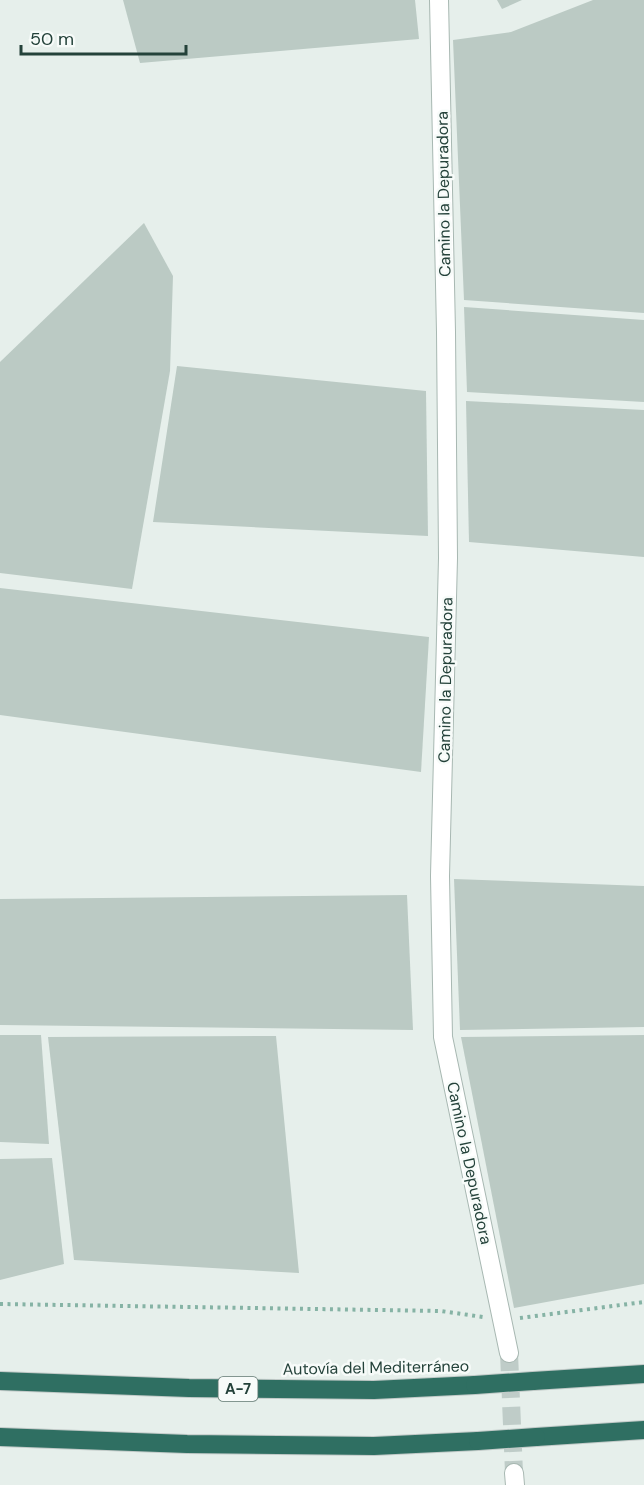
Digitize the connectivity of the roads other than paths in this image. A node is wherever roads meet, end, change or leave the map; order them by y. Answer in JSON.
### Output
{"nodes":[{"id":1,"x":439,"y":0,"type":"edge"},
{"id":2,"x":509,"y":1353,"type":"tunnel mouth"},
{"id":3,"x":644,"y":1374,"type":"edge"},
{"id":4,"x":0,"y":1381,"type":"edge"},
{"id":5,"x":644,"y":1430,"type":"edge"},
{"id":6,"x":0,"y":1437,"type":"edge"}],
"edges":[{"from":1,"to":2,"type":"street","name":"Camino la Depuradora"},
{"from":3,"to":4,"type":"highway","name":"Autovía del Mediterráneo","number":"A-7","bridge":true},
{"from":5,"to":6,"type":"highway","bridge":true}]}
